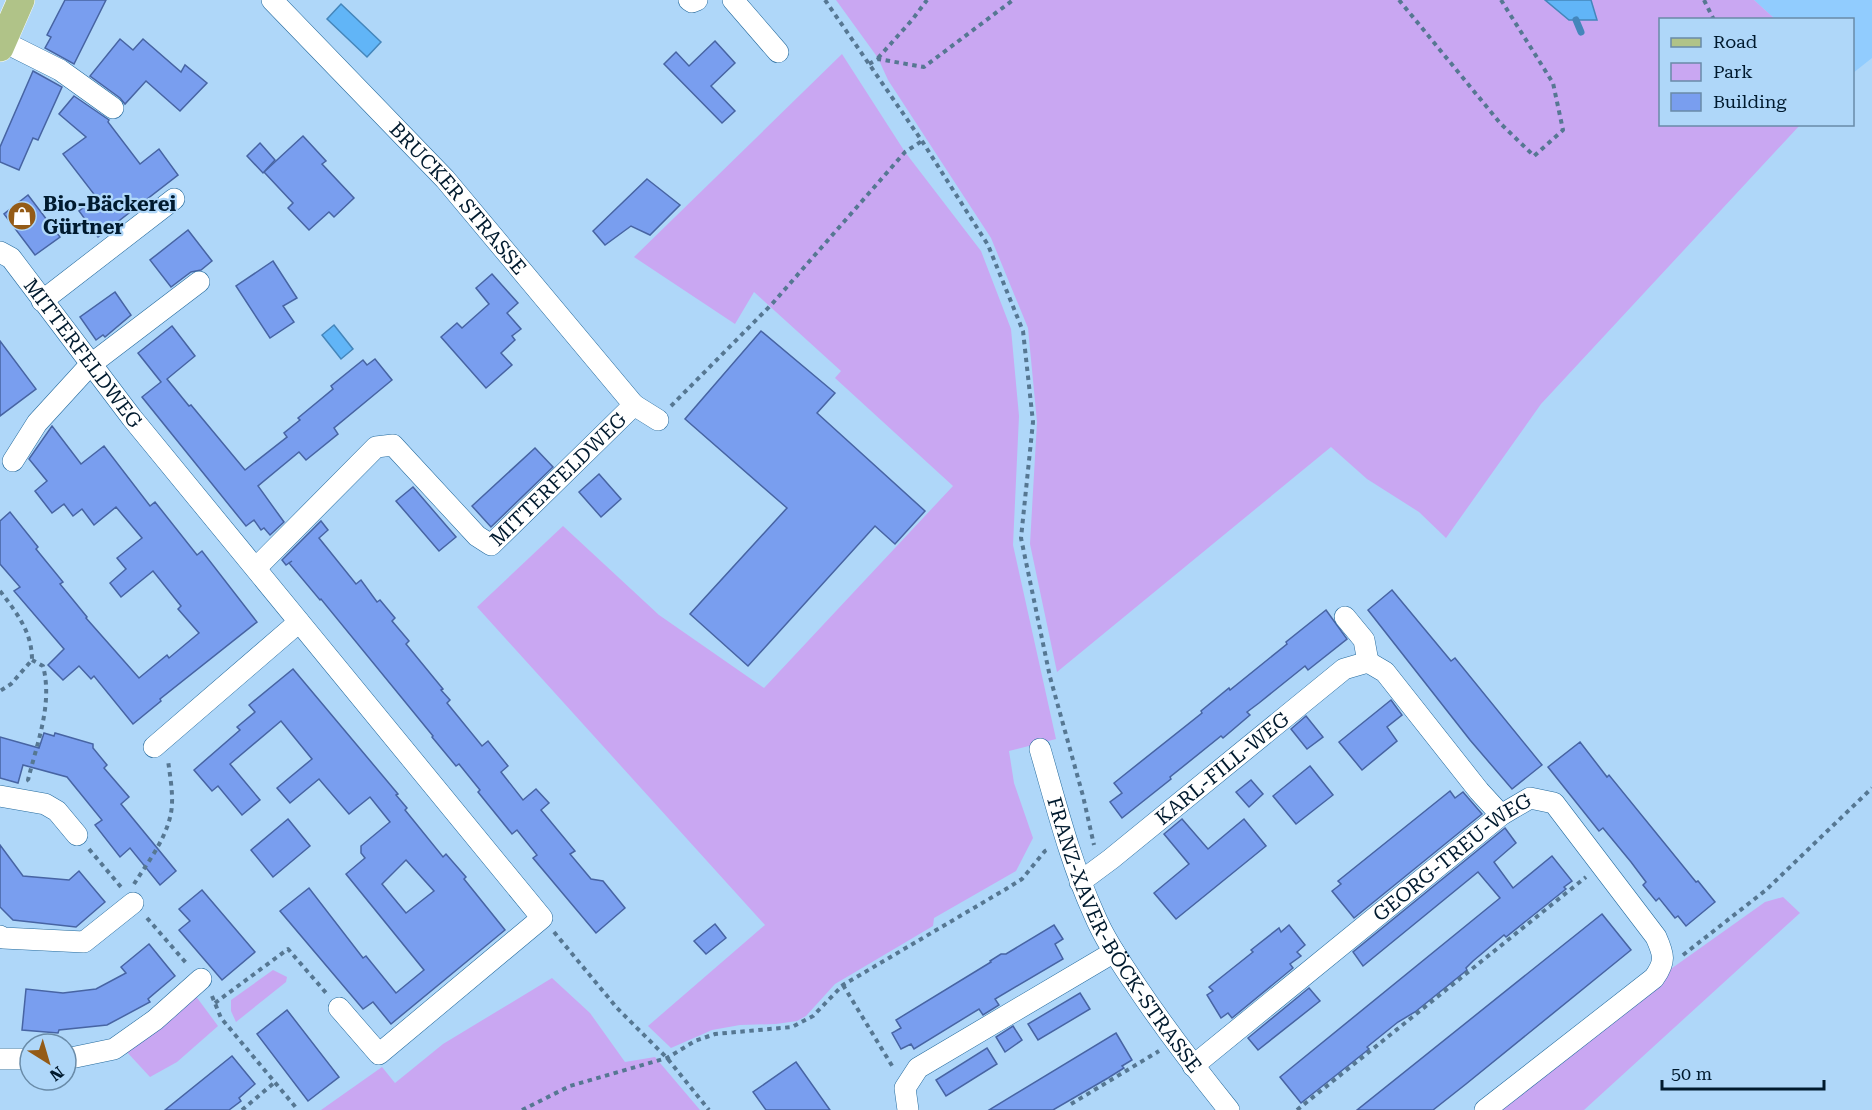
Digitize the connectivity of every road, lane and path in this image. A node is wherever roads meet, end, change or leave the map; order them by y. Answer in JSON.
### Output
{"nodes":[{"id":1,"x":21,"y":0,"type":"edge"},
{"id":2,"x":272,"y":0,"type":"edge"},
{"id":3,"x":689,"y":0,"type":"edge"},
{"id":4,"x":697,"y":0,"type":"edge"},
{"id":5,"x":733,"y":0,"type":"edge"},
{"id":6,"x":825,"y":0,"type":"edge"},
{"id":7,"x":927,"y":0,"type":"edge"},
{"id":8,"x":1013,"y":0,"type":"edge"},
{"id":9,"x":1399,"y":0,"type":"edge"},
{"id":10,"x":1501,"y":0,"type":"edge"},
{"id":11,"x":1704,"y":0,"type":"edge"},
{"id":12,"x":1713,"y":18,"type":"edge"},
{"id":13,"x":1,"y":44,"type":"edge"},
{"id":14,"x":778,"y":52,"type":"dead end"},
{"id":15,"x":878,"y":58,"type":"junction"},
{"id":16,"x":869,"y":64,"type":"junction"},
{"id":17,"x":113,"y":108,"type":"dead end"},
{"id":18,"x":922,"y":141,"type":"junction"},
{"id":19,"x":174,"y":199,"type":"dead end"},
{"id":20,"x":0,"y":252,"type":"edge"},
{"id":21,"x":198,"y":282,"type":"dead end"},
{"id":22,"x":42,"y":301,"type":"junction"},
{"id":23,"x":90,"y":365,"type":"junction"},
{"id":24,"x":634,"y":405,"type":"junction"},
{"id":25,"x":658,"y":420,"type":"joint"},
{"id":26,"x":13,"y":460,"type":"dead end"},
{"id":27,"x":256,"y":568,"type":"junction"},
{"id":28,"x":0,"y":591,"type":"edge"},
{"id":29,"x":1345,"y":617,"type":"dead end"},
{"id":30,"x":299,"y":622,"type":"junction"},
{"id":31,"x":32,"y":660,"type":"junction"},
{"id":32,"x":1368,"y":662,"type":"junction"},
{"id":33,"x":0,"y":691,"type":"edge"},
{"id":34,"x":1040,"y":749,"type":"dead end"},
{"id":35,"x":161,"y":751,"type":"joint"},
{"id":36,"x":1872,"y":788,"type":"edge"},
{"id":37,"x":0,"y":796,"type":"edge"},
{"id":38,"x":45,"y":804,"type":"junction"},
{"id":39,"x":1501,"y":815,"type":"junction"},
{"id":40,"x":77,"y":835,"type":"joint"},
{"id":41,"x":1067,"y":843,"type":"junction"},
{"id":42,"x":1601,"y":865,"type":"junction"},
{"id":43,"x":1099,"y":867,"type":"junction"},
{"id":44,"x":1080,"y":882,"type":"junction"},
{"id":45,"x":130,"y":899,"type":"junction"},
{"id":46,"x":542,"y":918,"type":"junction"},
{"id":47,"x":0,"y":936,"type":"edge"},
{"id":48,"x":1114,"y":952,"type":"junction"},
{"id":49,"x":1654,"y":978,"type":"junction"},
{"id":50,"x":201,"y":979,"type":"junction"},
{"id":51,"x":843,"y":985,"type":"junction"},
{"id":52,"x":215,"y":1003,"type":"junction"},
{"id":53,"x":339,"y":1008,"type":"joint"},
{"id":54,"x":1175,"y":1040,"type":"junction"},
{"id":55,"x":78,"y":1056,"type":"edge"},
{"id":56,"x":667,"y":1058,"type":"junction"},
{"id":57,"x":0,"y":1059,"type":"edge"},
{"id":58,"x":18,"y":1059,"type":"edge"},
{"id":59,"x":1193,"y":1066,"type":"junction"},
{"id":60,"x":275,"y":1082,"type":"junction"},
{"id":61,"x":905,"y":1088,"type":"junction"},
{"id":62,"x":1071,"y":1104,"type":"dead end"},
{"id":63,"x":242,"y":1110,"type":"edge"},
{"id":64,"x":298,"y":1110,"type":"edge"},
{"id":65,"x":522,"y":1110,"type":"edge"},
{"id":66,"x":709,"y":1110,"type":"edge"},
{"id":67,"x":908,"y":1110,"type":"edge"},
{"id":68,"x":1229,"y":1110,"type":"edge"},
{"id":69,"x":1297,"y":1110,"type":"edge"},
{"id":70,"x":1485,"y":1110,"type":"edge"}],
"edges":[{"from":1,"to":13,"type":"main road"},
{"from":2,"to":24,"type":"street","name":"BRUCKER STRASSE"},
{"from":3,"to":4,"type":"street"},
{"from":5,"to":14,"type":"street"},
{"from":6,"to":16,"type":"path"},
{"from":7,"to":15,"type":"path"},
{"from":8,"to":15,"type":"path"},
{"from":9,"to":10,"type":"path"},
{"from":11,"to":12,"type":"path"},
{"from":13,"to":17,"type":"street"},
{"from":15,"to":16,"type":"path"},
{"from":16,"to":18,"type":"path"},
{"from":18,"to":25,"type":"path"},
{"from":18,"to":43,"type":"path"},
{"from":19,"to":22,"type":"street"},
{"from":20,"to":22,"type":"street","name":"MITTERFELDWEG"},
{"from":21,"to":23,"type":"street"},
{"from":22,"to":23,"type":"street","name":"MITTERFELDWEG"},
{"from":23,"to":26,"type":"street"},
{"from":23,"to":27,"type":"street","name":"MITTERFELDWEG"},
{"from":24,"to":25,"type":"street","name":"MITTERFELDWEG"},
{"from":24,"to":27,"type":"street","name":"MITTERFELDWEG"},
{"from":27,"to":30,"type":"street","name":"MITTERFELDWEG"},
{"from":28,"to":31,"type":"path"},
{"from":29,"to":32,"type":"street"},
{"from":30,"to":35,"type":"street"},
{"from":30,"to":46,"type":"street","name":"MITTERFELDWEG"},
{"from":31,"to":33,"type":"path"},
{"from":31,"to":38,"type":"path"},
{"from":32,"to":39,"type":"street"},
{"from":32,"to":43,"type":"street","name":"KARL-FILL-WEG"},
{"from":34,"to":41,"type":"street","name":"FRANZ-XAVER-BÖCK-STRASSE"},
{"from":35,"to":45,"type":"path"},
{"from":36,"to":49,"type":"path"},
{"from":37,"to":38,"type":"street"},
{"from":38,"to":40,"type":"street"},
{"from":39,"to":42,"type":"street","name":"GEORG-TREU-WEG"},
{"from":39,"to":59,"type":"street","name":"GEORG-TREU-WEG"},
{"from":40,"to":45,"type":"path"},
{"from":41,"to":44,"type":"street","name":"FRANZ-XAVER-BÖCK-STRASSE"},
{"from":41,"to":51,"type":"path"},
{"from":42,"to":49,"type":"street","name":"GEORG-TREU-WEG"},
{"from":42,"to":69,"type":"path"},
{"from":43,"to":44,"type":"street","name":"KARL-FILL-WEG"},
{"from":44,"to":48,"type":"street","name":"FRANZ-XAVER-BÖCK-STRASSE"},
{"from":45,"to":47,"type":"street"},
{"from":45,"to":50,"type":"path"},
{"from":46,"to":53,"type":"street"},
{"from":46,"to":56,"type":"path"},
{"from":48,"to":54,"type":"street","name":"FRANZ-XAVER-BÖCK-STRASSE"},
{"from":48,"to":61,"type":"street"},
{"from":49,"to":70,"type":"street"},
{"from":50,"to":52,"type":"path"},
{"from":50,"to":55,"type":"street"},
{"from":51,"to":56,"type":"path"},
{"from":51,"to":61,"type":"path"},
{"from":52,"to":53,"type":"path"},
{"from":52,"to":60,"type":"path"},
{"from":54,"to":59,"type":"street","name":"FRANZ-XAVER-BÖCK-STRASSE"},
{"from":54,"to":62,"type":"path"},
{"from":56,"to":65,"type":"path"},
{"from":56,"to":66,"type":"path"},
{"from":57,"to":58,"type":"street"},
{"from":59,"to":68,"type":"street","name":"FRANZ-XAVER-BÖCK-STRASSE"},
{"from":60,"to":63,"type":"path"},
{"from":60,"to":64,"type":"path"},
{"from":61,"to":67,"type":"street"}]}
